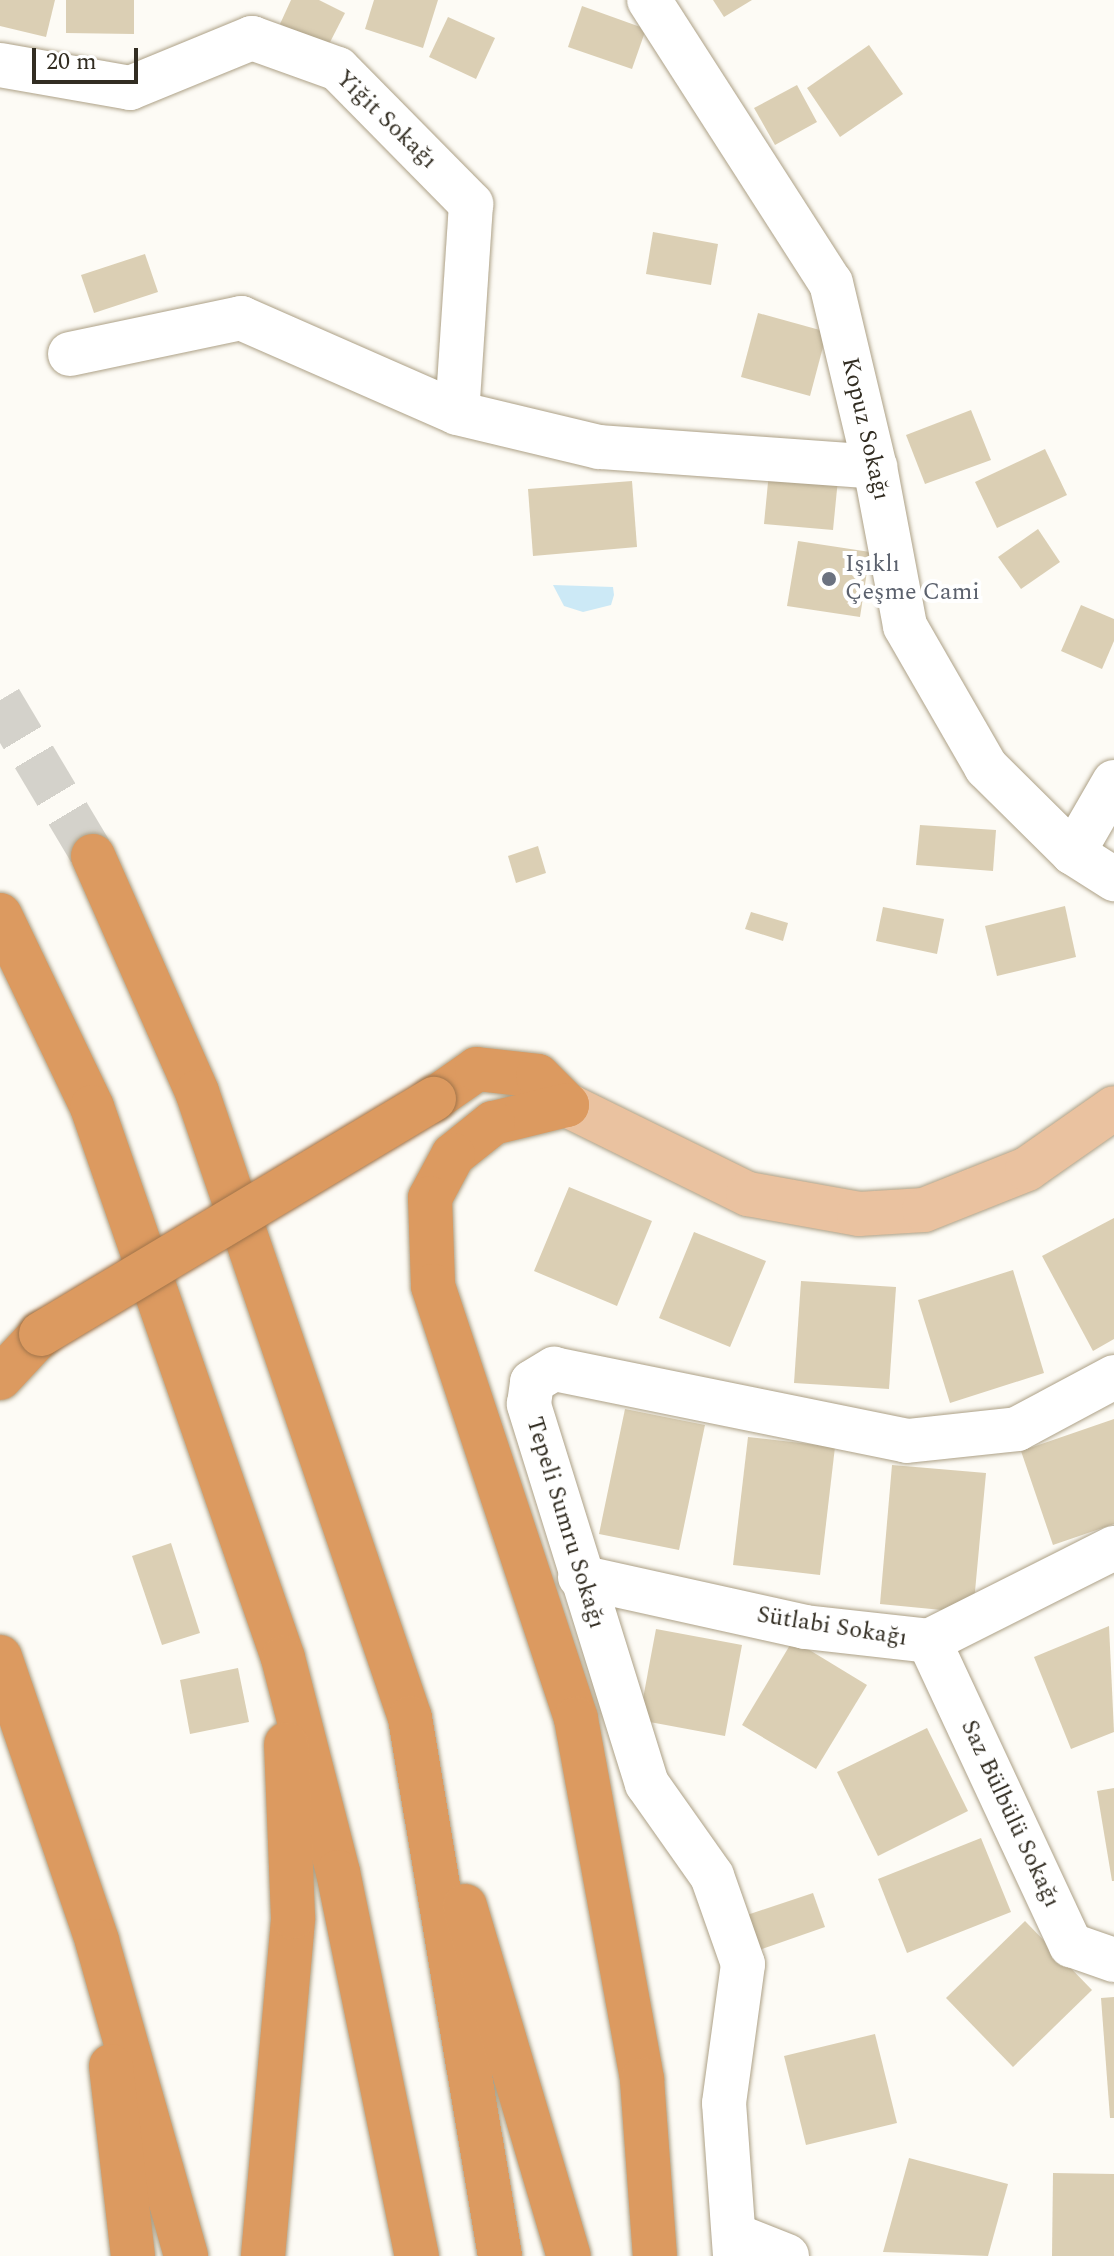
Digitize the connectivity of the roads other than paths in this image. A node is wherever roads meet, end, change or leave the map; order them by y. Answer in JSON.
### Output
{"nodes":[{"id":1,"x":649,"y":0,"type":"edge"},
{"id":2,"x":0,"y":65,"type":"edge"},
{"id":3,"x":70,"y":354,"type":"dead end"},
{"id":4,"x":457,"y":413,"type":"junction"},
{"id":5,"x":875,"y":467,"type":"junction"},
{"id":6,"x":1114,"y":782,"type":"edge"},
{"id":7,"x":1073,"y":853,"type":"junction"},
{"id":8,"x":93,"y":856,"type":"tunnel mouth"},
{"id":9,"x":1114,"y":879,"type":"edge"},
{"id":10,"x":0,"y":915,"type":"edge"},
{"id":11,"x":567,"y":1105,"type":"junction"},
{"id":12,"x":1114,"y":1108,"type":"edge"},
{"id":13,"x":1114,"y":1377,"type":"edge"},
{"id":14,"x":0,"y":1378,"type":"edge"},
{"id":15,"x":1114,"y":1548,"type":"edge"},
{"id":16,"x":580,"y":1577,"type":"junction"},
{"id":17,"x":929,"y":1641,"type":"junction"},
{"id":18,"x":0,"y":1657,"type":"edge"},
{"id":19,"x":283,"y":1658,"type":"junction"},
{"id":20,"x":410,"y":1718,"type":"junction"},
{"id":21,"x":600,"y":1836,"type":"junction"},
{"id":22,"x":97,"y":1941,"type":"junction"},
{"id":23,"x":1114,"y":1960,"type":"edge"},
{"id":24,"x":734,"y":2245,"type":"edge"},
{"id":25,"x":133,"y":2256,"type":"edge"},
{"id":26,"x":186,"y":2256,"type":"edge"},
{"id":27,"x":263,"y":2256,"type":"edge"},
{"id":28,"x":417,"y":2256,"type":"edge"},
{"id":29,"x":500,"y":2256,"type":"edge"},
{"id":30,"x":569,"y":2256,"type":"edge"},
{"id":31,"x":632,"y":2256,"type":"edge"},
{"id":32,"x":655,"y":2256,"type":"edge"},
{"id":33,"x":787,"y":2256,"type":"edge"}],
"edges":[{"from":1,"to":5,"type":"street","name":"Kopuz Sokağı"},
{"from":2,"to":4,"type":"street","name":"Yiğit Sokağı"},
{"from":3,"to":4,"type":"street"},
{"from":4,"to":5,"type":"street"},
{"from":5,"to":7,"type":"street","name":"Kopuz Sokağı"},
{"from":6,"to":7,"type":"street"},
{"from":7,"to":9,"type":"street","name":"Kopuz Sokağı"},
{"from":8,"to":20,"type":"highway"},
{"from":10,"to":19,"type":"highway"},
{"from":11,"to":12,"type":"main road"},
{"from":11,"to":14,"type":"highway","bridge":true},
{"from":11,"to":21,"type":"highway"},
{"from":13,"to":16,"type":"street","name":"Tepeli Sumru Sokağı"},
{"from":15,"to":17,"type":"street","name":"Sütlabi Sokağı"},
{"from":16,"to":17,"type":"street","name":"Sütlabi Sokağı"},
{"from":16,"to":24,"type":"street","name":"Tepeli Sumru Sokağı"},
{"from":17,"to":23,"type":"street","name":"Saz Bülbülü Sokağı"},
{"from":18,"to":22,"type":"highway"},
{"from":19,"to":27,"type":"highway"},
{"from":19,"to":28,"type":"highway"},
{"from":20,"to":29,"type":"highway"},
{"from":20,"to":30,"type":"highway"},
{"from":21,"to":31,"type":"highway"},
{"from":21,"to":32,"type":"highway"},
{"from":22,"to":25,"type":"highway"},
{"from":22,"to":26,"type":"highway"},
{"from":24,"to":33,"type":"street"}]}
